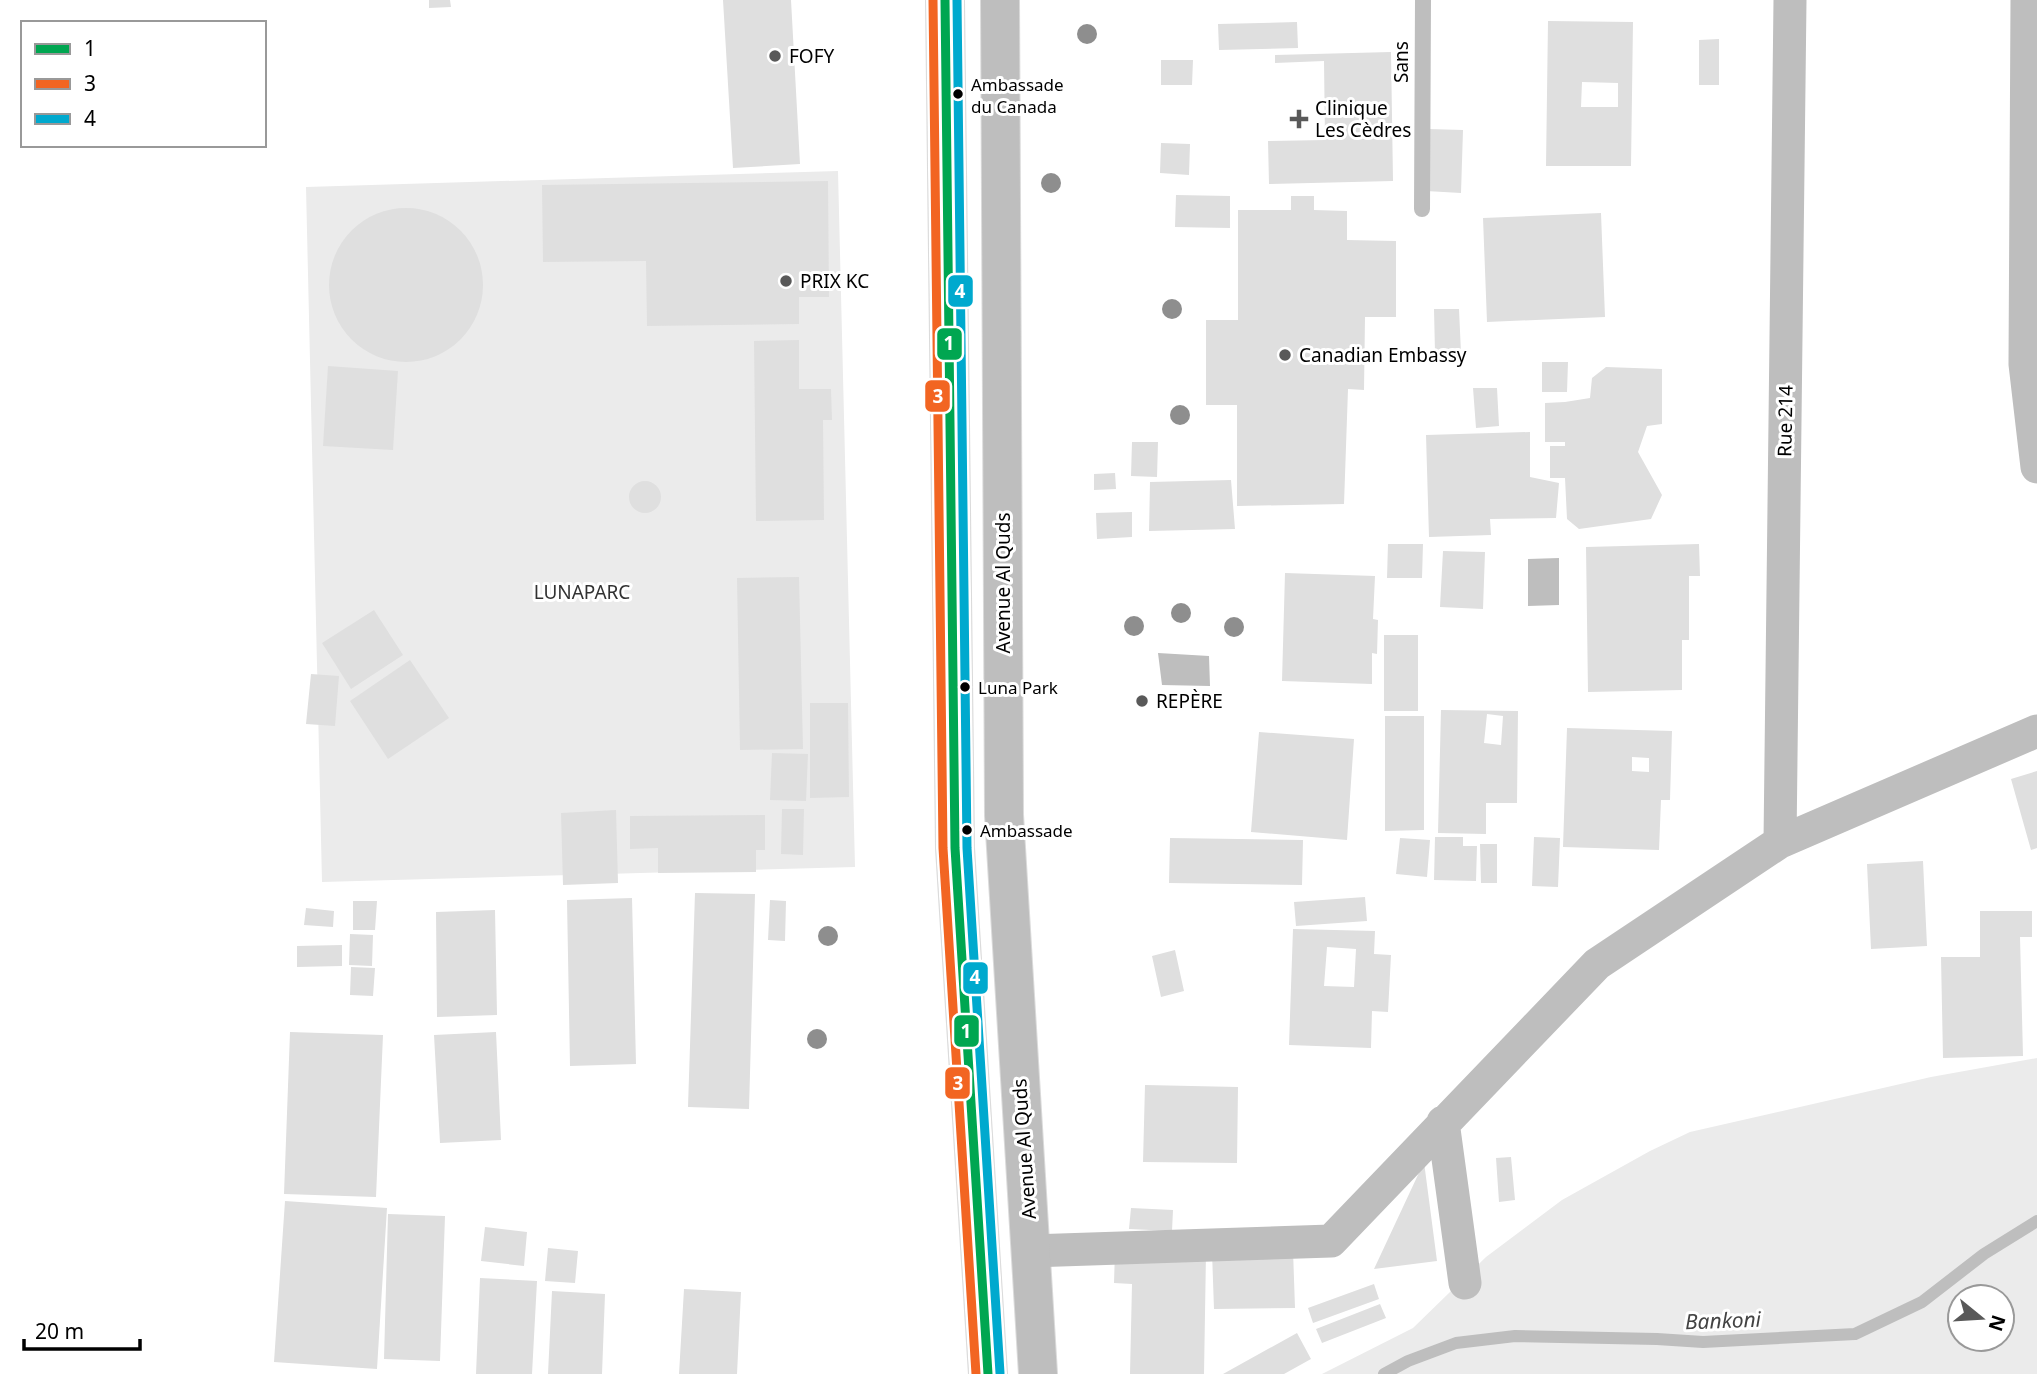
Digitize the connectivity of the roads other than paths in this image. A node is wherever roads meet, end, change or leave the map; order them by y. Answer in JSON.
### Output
{"nodes":[{"id":1,"x":945,"y":0,"type":"edge"},
{"id":2,"x":1000,"y":0,"type":"edge"},
{"id":3,"x":1423,"y":0,"type":"edge"},
{"id":4,"x":1790,"y":0,"type":"edge"},
{"id":5,"x":2027,"y":0,"type":"edge"},
{"id":6,"x":1422,"y":209,"type":"dead end"},
{"id":7,"x":2037,"y":467,"type":"edge"},
{"id":8,"x":2037,"y":731,"type":"edge"},
{"id":9,"x":1780,"y":842,"type":"junction"},
{"id":10,"x":1443,"y":1122,"type":"junction"},
{"id":11,"x":1030,"y":1251,"type":"junction"},
{"id":12,"x":1465,"y":1283,"type":"dead end"},
{"id":13,"x":988,"y":1374,"type":"edge"},
{"id":14,"x":1038,"y":1374,"type":"edge"}],
"edges":[{"from":1,"to":13,"type":"main road"},
{"from":2,"to":11,"type":"main road","name":"Avenue Al Quds"},
{"from":3,"to":6,"type":"lane","name":"Sans"},
{"from":4,"to":9,"type":"street","name":"Rue 214"},
{"from":5,"to":7,"type":"street"},
{"from":8,"to":9,"type":"street"},
{"from":9,"to":10,"type":"street"},
{"from":10,"to":11,"type":"street"},
{"from":10,"to":12,"type":"street"},
{"from":11,"to":14,"type":"main road","name":"Avenue Al Quds"}]}
